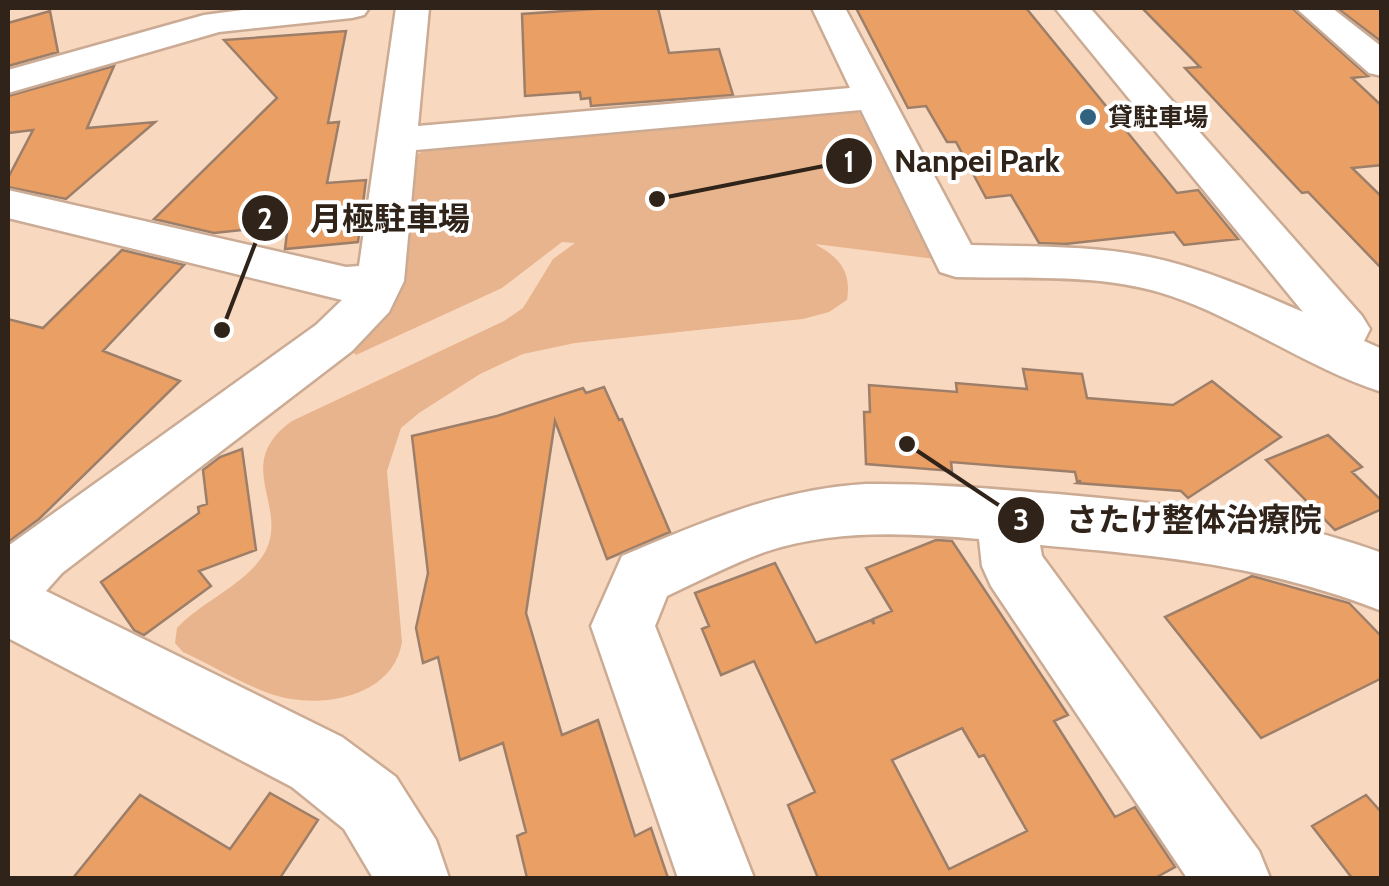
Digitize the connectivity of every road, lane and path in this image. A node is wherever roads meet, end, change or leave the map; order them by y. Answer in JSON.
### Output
{"nodes":[{"id":1,"x":352,"y":8,"type":"edge"},
{"id":2,"x":412,"y":8,"type":"edge"},
{"id":3,"x":829,"y":8,"type":"edge"},
{"id":4,"x":1072,"y":8,"type":"edge"},
{"id":5,"x":1312,"y":8,"type":"edge"},
{"id":6,"x":1382,"y":65,"type":"edge"},
{"id":7,"x":8,"y":82,"type":"edge"},
{"id":8,"x":874,"y":97,"type":"junction"},
{"id":9,"x":396,"y":140,"type":"junction"},
{"id":10,"x":8,"y":204,"type":"edge"},
{"id":11,"x":380,"y":281,"type":"junction"},
{"id":12,"x":1335,"y":349,"type":"junction"},
{"id":13,"x":1382,"y":372,"type":"edge"},
{"id":14,"x":1005,"y":516,"type":"junction"},
{"id":15,"x":1382,"y":582,"type":"edge"},
{"id":16,"x":8,"y":588,"type":"edge"},
{"id":17,"x":8,"y":604,"type":"edge"},
{"id":18,"x":412,"y":878,"type":"edge"},
{"id":19,"x":716,"y":878,"type":"edge"},
{"id":20,"x":1232,"y":878,"type":"edge"}],
"edges":[{"from":1,"to":7,"type":"street"},
{"from":2,"to":9,"type":"street"},
{"from":3,"to":8,"type":"street"},
{"from":4,"to":12,"type":"street"},
{"from":5,"to":6,"type":"street"},
{"from":8,"to":9,"type":"street"},
{"from":8,"to":12,"type":"street"},
{"from":9,"to":11,"type":"street"},
{"from":10,"to":11,"type":"street"},
{"from":11,"to":16,"type":"street"},
{"from":12,"to":13,"type":"street"},
{"from":14,"to":15,"type":"street"},
{"from":14,"to":19,"type":"street"},
{"from":14,"to":20,"type":"street"},
{"from":17,"to":18,"type":"street"}]}
